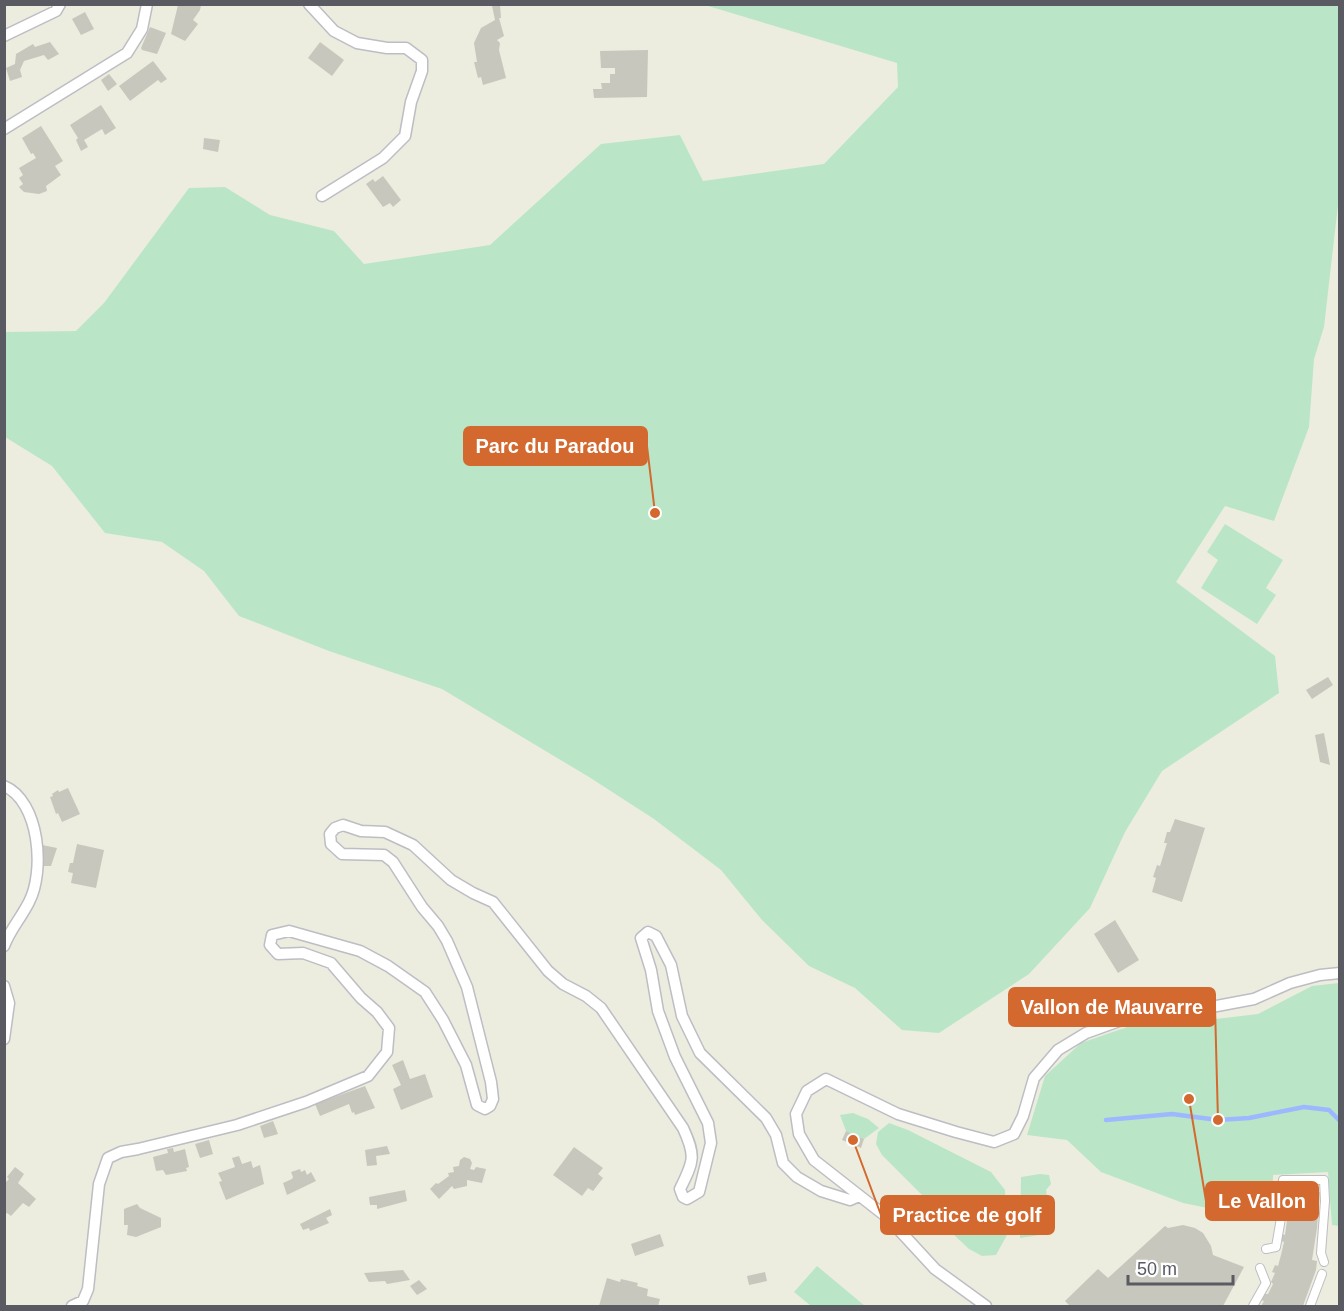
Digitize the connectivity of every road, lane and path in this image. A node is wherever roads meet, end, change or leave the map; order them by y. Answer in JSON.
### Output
{"nodes":[{"id":1,"x":60,"y":4,"type":"edge"},
{"id":2,"x":147,"y":4,"type":"edge"},
{"id":3,"x":309,"y":4,"type":"edge"},
{"id":4,"x":4,"y":36,"type":"edge"},
{"id":5,"x":4,"y":129,"type":"edge"},
{"id":6,"x":322,"y":196,"type":"dead end"},
{"id":7,"x":4,"y":786,"type":"edge"},
{"id":8,"x":4,"y":946,"type":"edge"},
{"id":9,"x":1340,"y":974,"type":"edge"},
{"id":10,"x":4,"y":986,"type":"edge"},
{"id":11,"x":4,"y":1039,"type":"edge"},
{"id":12,"x":859,"y":1196,"type":"junction"},
{"id":13,"x":1266,"y":1249,"type":"dead end"},
{"id":14,"x":1324,"y":1262,"type":"dead end"},
{"id":15,"x":1260,"y":1268,"type":"dead end"},
{"id":16,"x":1322,"y":1274,"type":"dead end"},
{"id":17,"x":72,"y":1306,"type":"edge"},
{"id":18,"x":986,"y":1306,"type":"edge"},
{"id":19,"x":1253,"y":1306,"type":"edge"},
{"id":20,"x":1310,"y":1306,"type":"edge"}],
"edges":[{"from":1,"to":4,"type":"street"},
{"from":2,"to":5,"type":"street"},
{"from":3,"to":6,"type":"street"},
{"from":7,"to":8,"type":"street"},
{"from":9,"to":12,"type":"street"},
{"from":10,"to":11,"type":"street"},
{"from":12,"to":17,"type":"street"},
{"from":12,"to":18,"type":"street"},
{"from":13,"to":14,"type":"street"},
{"from":15,"to":19,"type":"street"},
{"from":16,"to":20,"type":"street"}]}
